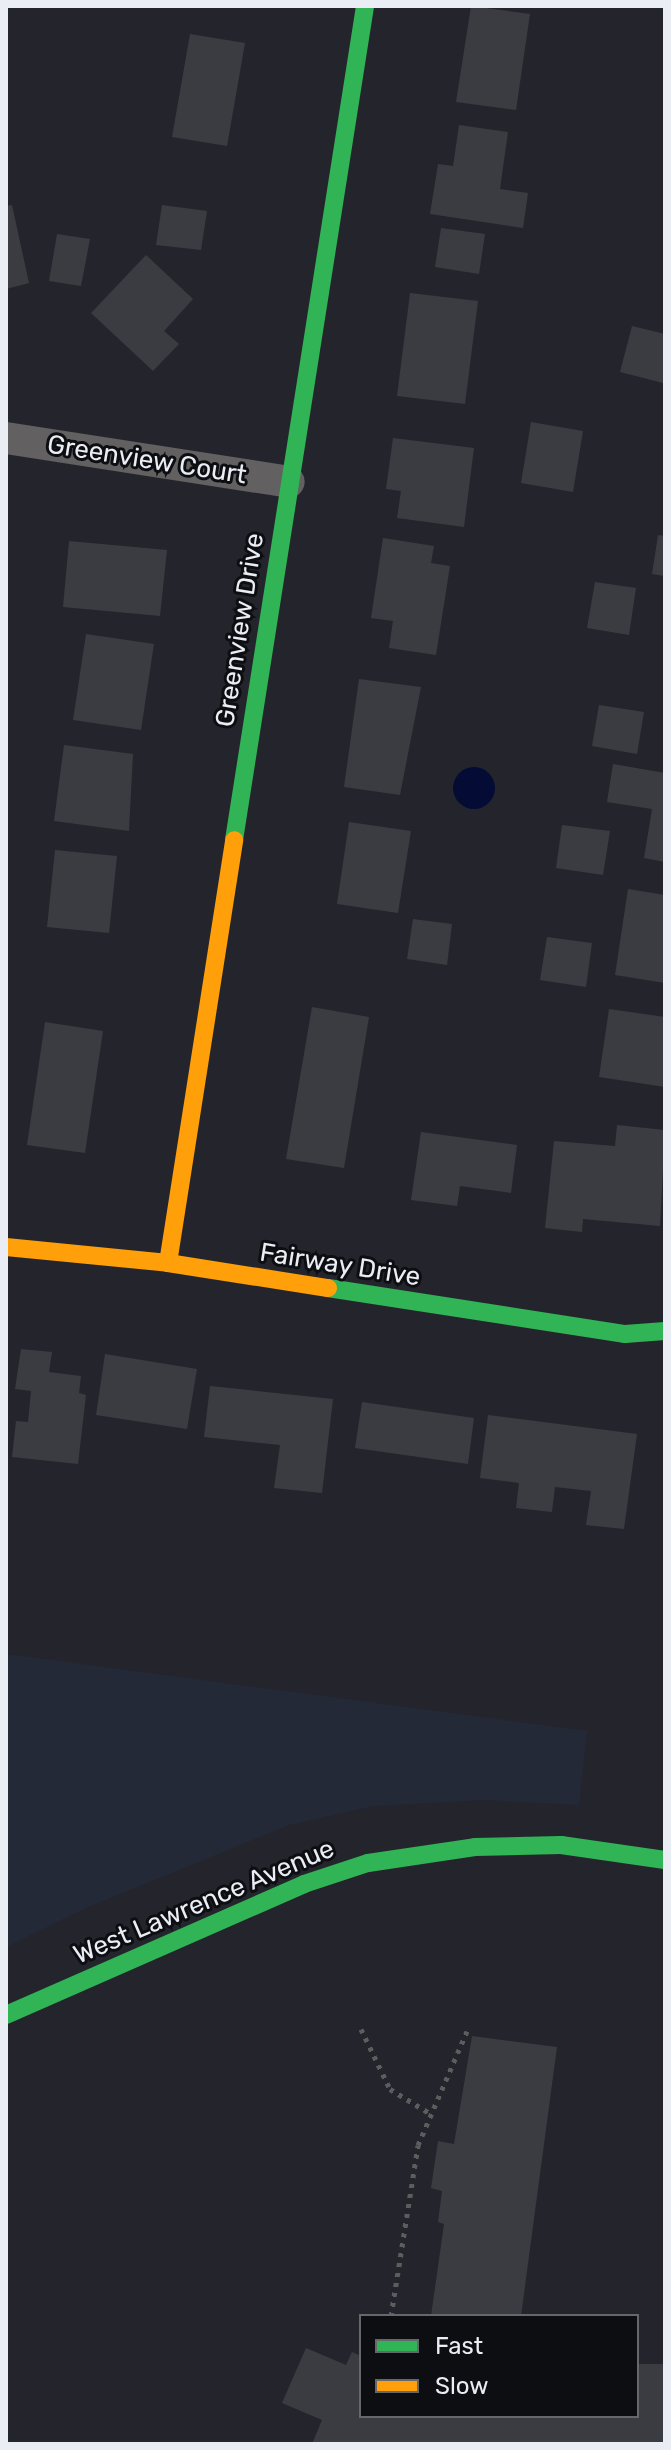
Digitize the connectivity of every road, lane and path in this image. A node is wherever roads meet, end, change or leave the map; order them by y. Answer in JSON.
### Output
{"nodes":[{"id":1,"x":365,"y":6,"type":"edge"},
{"id":2,"x":6,"y":438,"type":"edge"},
{"id":3,"x":289,"y":482,"type":"junction"},
{"id":4,"x":6,"y":1247,"type":"edge"},
{"id":5,"x":168,"y":1263,"type":"junction"},
{"id":6,"x":665,"y":1331,"type":"edge"},
{"id":7,"x":665,"y":1860,"type":"edge"},
{"id":8,"x":6,"y":2015,"type":"edge"},
{"id":9,"x":361,"y":2029,"type":"dead end"},
{"id":10,"x":467,"y":2031,"type":"dead end"},
{"id":11,"x":431,"y":2114,"type":"junction"},
{"id":12,"x":391,"y":2314,"type":"edge"}],
"edges":[{"from":1,"to":3,"type":"street","name":"Greenview Drive"},
{"from":2,"to":3,"type":"street","name":"Greenview Court"},
{"from":3,"to":5,"type":"street","name":"Greenview Drive"},
{"from":4,"to":5,"type":"street","name":"Fairway Drive"},
{"from":5,"to":6,"type":"street","name":"Fairway Drive"},
{"from":7,"to":8,"type":"street","name":"West Lawrence Avenue"},
{"from":9,"to":11,"type":"path"},
{"from":10,"to":11,"type":"path"},
{"from":11,"to":12,"type":"path"}]}
